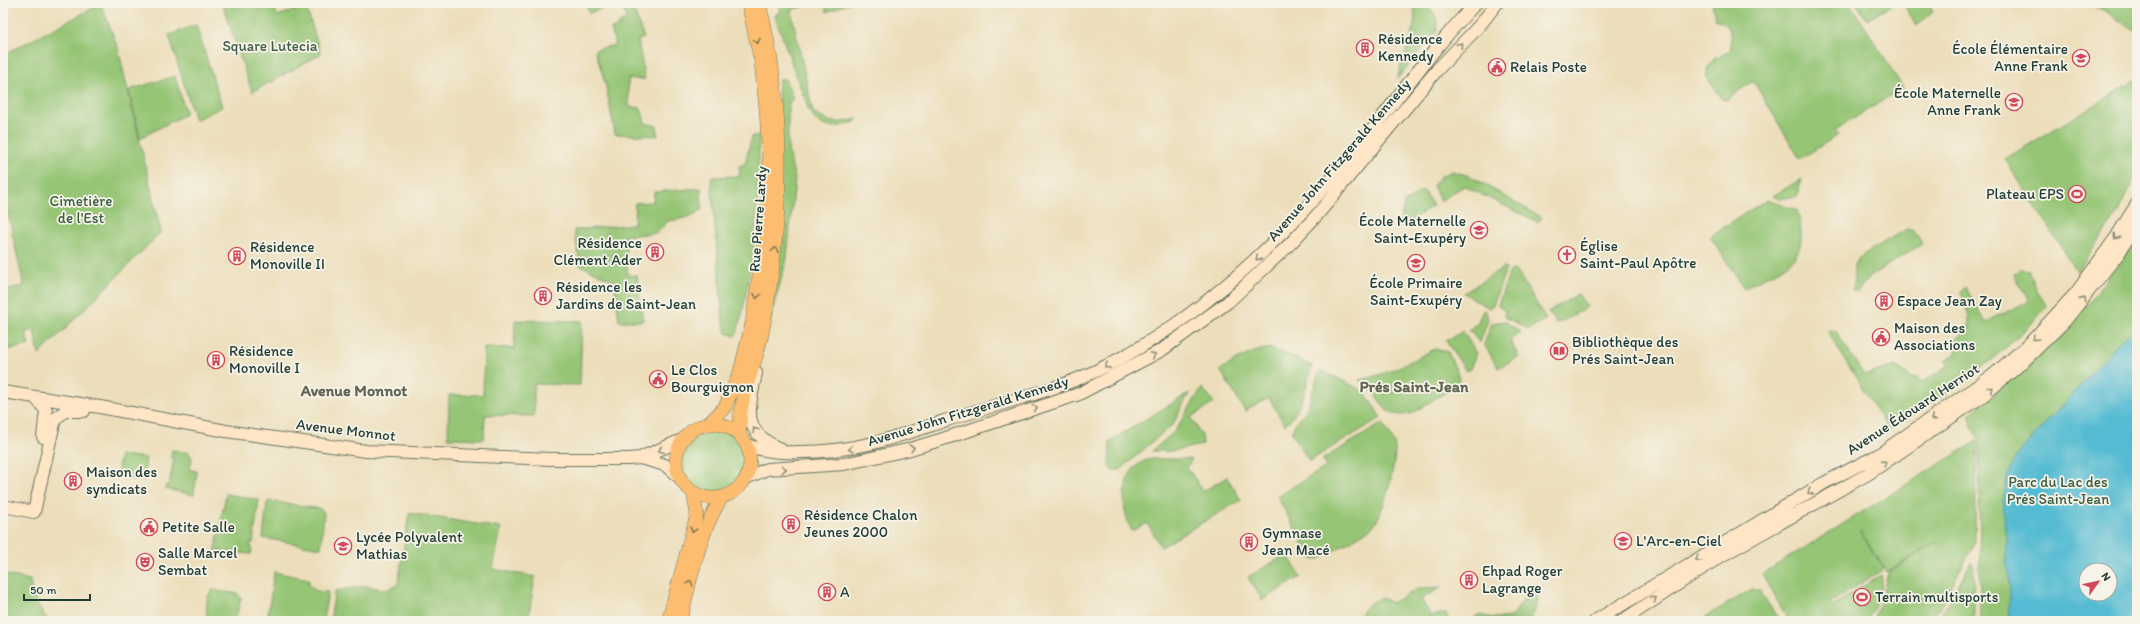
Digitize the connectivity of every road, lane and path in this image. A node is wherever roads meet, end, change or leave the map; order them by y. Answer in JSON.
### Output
{"nodes":[{"id":1,"x":748,"y":3,"type":"edge"},
{"id":2,"x":759,"y":3,"type":"edge"},
{"id":3,"x":1476,"y":3,"type":"edge"},
{"id":4,"x":1497,"y":3,"type":"edge"},
{"id":5,"x":2137,"y":204,"type":"edge"},
{"id":6,"x":2137,"y":223,"type":"edge"},
{"id":7,"x":763,"y":330,"type":"junction"},
{"id":8,"x":3,"y":392,"type":"edge"},
{"id":9,"x":35,"y":397,"type":"junction"},
{"id":10,"x":100,"y":407,"type":"junction"},
{"id":11,"x":708,"y":424,"type":"junction"},
{"id":12,"x":682,"y":440,"type":"junction"},
{"id":13,"x":743,"y":440,"type":"junction"},
{"id":14,"x":786,"y":452,"type":"junction"},
{"id":15,"x":640,"y":458,"type":"junction"},
{"id":16,"x":679,"y":476,"type":"junction"},
{"id":17,"x":746,"y":478,"type":"junction"},
{"id":18,"x":693,"y":492,"type":"junction"},
{"id":19,"x":722,"y":497,"type":"junction"},
{"id":20,"x":3,"y":506,"type":"edge"},
{"id":21,"x":31,"y":511,"type":"junction"},
{"id":22,"x":668,"y":621,"type":"edge"},
{"id":23,"x":680,"y":621,"type":"edge"},
{"id":24,"x":1595,"y":621,"type":"edge"},
{"id":25,"x":1622,"y":621,"type":"edge"}],
"edges":[{"from":1,"to":11,"type":"main road","name":"Rue Pierre Lardy","one_way":true},
{"from":7,"to":2,"type":"main road","name":"Rue Pierre Lardy","one_way":true},
{"from":3,"to":14,"type":"main road","name":"Avenue John Fitzgerald Kennedy","one_way":true},
{"from":17,"to":4,"type":"main road","name":"Avenue John Fitzgerald Kennedy","one_way":true},
{"from":5,"to":24,"type":"main road","name":"Avenue Édouard Herriot","one_way":true},
{"from":25,"to":6,"type":"main road","name":"Avenue Édouard Herriot","one_way":true},
{"from":7,"to":13,"type":"main road","name":"Rue Pierre Lardy"},
{"from":14,"to":7,"type":"main road","one_way":true},
{"from":8,"to":9,"type":"main road","name":"Avenue Monnot"},
{"from":9,"to":10,"type":"main road","name":"Avenue Monnot"},
{"from":9,"to":21,"type":"main road"},
{"from":10,"to":15,"type":"main road","name":"Avenue Monnot"},
{"from":10,"to":21,"type":"main road"},
{"from":11,"to":12,"type":"main road"},
{"from":11,"to":13,"type":"main road"},
{"from":12,"to":15,"type":"main road","one_way":true},
{"from":12,"to":16,"type":"main road"},
{"from":13,"to":14,"type":"main road","name":"Avenue John Fitzgerald Kennedy"},
{"from":13,"to":17,"type":"main road"},
{"from":15,"to":16,"type":"main road"},
{"from":16,"to":18,"type":"main road"},
{"from":17,"to":19,"type":"main road"},
{"from":18,"to":19,"type":"main road"},
{"from":18,"to":22,"type":"main road","one_way":true},
{"from":23,"to":19,"type":"main road","one_way":true},
{"from":20,"to":21,"type":"main road"}]}
